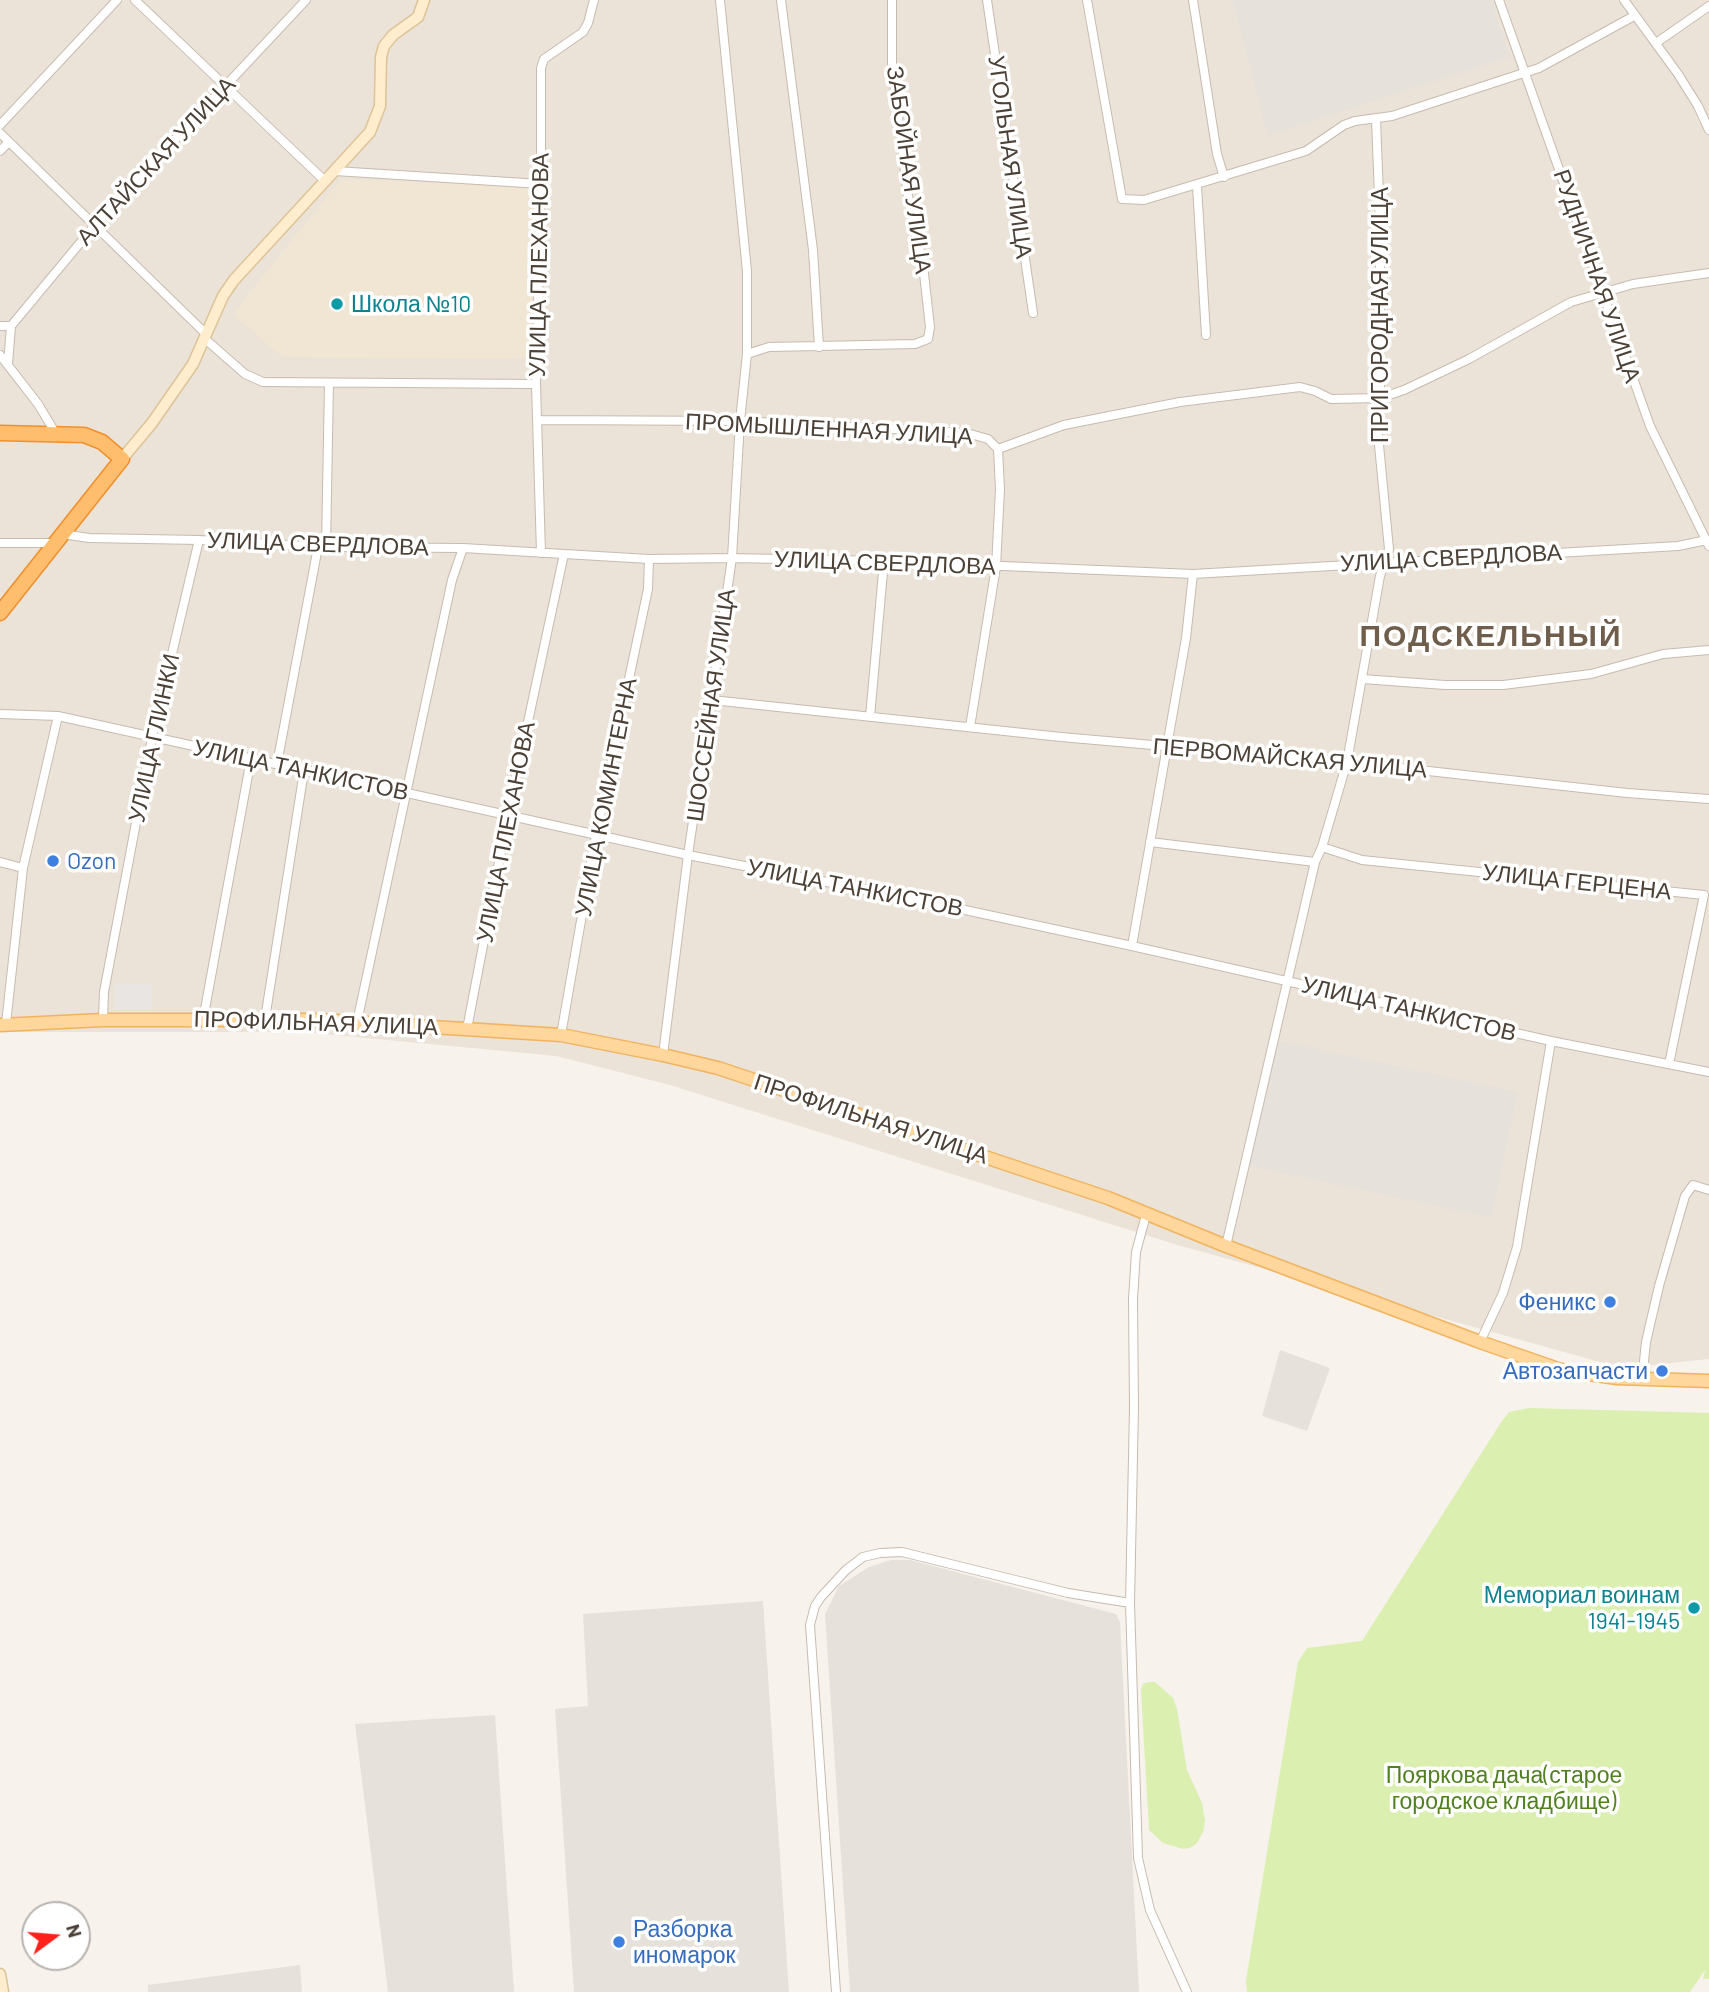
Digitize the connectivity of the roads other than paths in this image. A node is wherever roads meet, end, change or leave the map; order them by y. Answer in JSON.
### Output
{"nodes":[{"id":1,"x":117,"y":0,"type":"edge"},
{"id":2,"x":135,"y":0,"type":"edge"},
{"id":3,"x":306,"y":0,"type":"edge"},
{"id":4,"x":424,"y":0,"type":"edge"},
{"id":5,"x":594,"y":0,"type":"edge"},
{"id":6,"x":720,"y":0,"type":"edge"},
{"id":7,"x":781,"y":0,"type":"edge"},
{"id":8,"x":892,"y":0,"type":"edge"},
{"id":9,"x":987,"y":0,"type":"edge"},
{"id":10,"x":1087,"y":0,"type":"edge"},
{"id":11,"x":1194,"y":0,"type":"edge"},
{"id":12,"x":1499,"y":0,"type":"edge"},
{"id":13,"x":1624,"y":0,"type":"edge"},
{"id":14,"x":1709,"y":6,"type":"edge"},
{"id":15,"x":1634,"y":16,"type":"junction"},
{"id":16,"x":1656,"y":43,"type":"junction"},
{"id":17,"x":1523,"y":73,"type":"junction"},
{"id":18,"x":225,"y":86,"type":"junction"},
{"id":19,"x":1376,"y":119,"type":"junction"},
{"id":20,"x":0,"y":125,"type":"edge"},
{"id":21,"x":1709,"y":130,"type":"edge"},
{"id":22,"x":0,"y":132,"type":"edge"},
{"id":23,"x":8,"y":143,"type":"junction"},
{"id":24,"x":0,"y":151,"type":"edge"},
{"id":25,"x":335,"y":171,"type":"junction"},
{"id":26,"x":1224,"y":177,"type":"junction"},
{"id":27,"x":325,"y":181,"type":"junction"},
{"id":28,"x":541,"y":184,"type":"junction"},
{"id":29,"x":1197,"y":186,"type":"junction"},
{"id":30,"x":95,"y":225,"type":"junction"},
{"id":31,"x":1709,"y":273,"type":"edge"},
{"id":32,"x":1603,"y":292,"type":"junction"},
{"id":33,"x":1033,"y":313,"type":"dead end"},
{"id":34,"x":0,"y":326,"type":"edge"},
{"id":35,"x":11,"y":326,"type":"junction"},
{"id":36,"x":1206,"y":335,"type":"dead end"},
{"id":37,"x":205,"y":336,"type":"junction"},
{"id":38,"x":819,"y":347,"type":"junction"},
{"id":39,"x":747,"y":354,"type":"junction"},
{"id":40,"x":0,"y":355,"type":"edge"},
{"id":41,"x":8,"y":364,"type":"junction"},
{"id":42,"x":329,"y":384,"type":"junction"},
{"id":43,"x":536,"y":384,"type":"junction"},
{"id":44,"x":1380,"y":398,"type":"junction"},
{"id":45,"x":538,"y":420,"type":"junction"},
{"id":46,"x":740,"y":421,"type":"junction"},
{"id":47,"x":0,"y":433,"type":"edge"},
{"id":48,"x":56,"y":434,"type":"junction"},
{"id":49,"x":998,"y":449,"type":"junction"},
{"id":50,"x":122,"y":459,"type":"junction"},
{"id":51,"x":1705,"y":524,"type":"edge"},
{"id":52,"x":59,"y":538,"type":"junction"},
{"id":53,"x":199,"y":540,"type":"junction"},
{"id":54,"x":0,"y":543,"type":"edge"},
{"id":55,"x":1708,"y":543,"type":"edge"},
{"id":56,"x":322,"y":547,"type":"junction"},
{"id":57,"x":463,"y":548,"type":"junction"},
{"id":58,"x":541,"y":553,"type":"junction"},
{"id":59,"x":564,"y":554,"type":"junction"},
{"id":60,"x":733,"y":558,"type":"junction"},
{"id":61,"x":649,"y":559,"type":"junction"},
{"id":62,"x":884,"y":561,"type":"junction"},
{"id":63,"x":1385,"y":561,"type":"junction"},
{"id":64,"x":996,"y":567,"type":"junction"},
{"id":65,"x":1193,"y":573,"type":"junction"},
{"id":66,"x":0,"y":613,"type":"edge"},
{"id":67,"x":1709,"y":650,"type":"edge"},
{"id":68,"x":1362,"y":679,"type":"junction"},
{"id":69,"x":712,"y":700,"type":"junction"},
{"id":70,"x":0,"y":715,"type":"edge"},
{"id":71,"x":58,"y":716,"type":"junction"},
{"id":72,"x":870,"y":717,"type":"junction"},
{"id":73,"x":970,"y":727,"type":"junction"},
{"id":74,"x":152,"y":737,"type":"junction"},
{"id":75,"x":1166,"y":746,"type":"junction"},
{"id":76,"x":251,"y":759,"type":"junction"},
{"id":77,"x":1347,"y":762,"type":"junction"},
{"id":78,"x":277,"y":764,"type":"junction"},
{"id":79,"x":304,"y":772,"type":"junction"},
{"id":80,"x":405,"y":793,"type":"junction"},
{"id":81,"x":1709,"y":799,"type":"edge"},
{"id":82,"x":508,"y":815,"type":"junction"},
{"id":83,"x":596,"y":835,"type":"junction"},
{"id":84,"x":1150,"y":842,"type":"junction"},
{"id":85,"x":1322,"y":847,"type":"junction"},
{"id":86,"x":688,"y":855,"type":"junction"},
{"id":87,"x":0,"y":862,"type":"edge"},
{"id":88,"x":1315,"y":862,"type":"junction"},
{"id":89,"x":23,"y":868,"type":"junction"},
{"id":90,"x":1132,"y":946,"type":"junction"},
{"id":91,"x":1286,"y":981,"type":"junction"},
{"id":92,"x":265,"y":1019,"type":"junction"},
{"id":93,"x":103,"y":1020,"type":"junction"},
{"id":94,"x":203,"y":1020,"type":"junction"},
{"id":95,"x":357,"y":1023,"type":"junction"},
{"id":96,"x":3,"y":1024,"type":"edge"},
{"id":97,"x":467,"y":1028,"type":"junction"},
{"id":98,"x":561,"y":1035,"type":"junction"},
{"id":99,"x":1552,"y":1041,"type":"junction"},
{"id":100,"x":663,"y":1055,"type":"junction"},
{"id":101,"x":1669,"y":1064,"type":"junction"},
{"id":102,"x":1709,"y":1072,"type":"edge"},
{"id":103,"x":1709,"y":1190,"type":"edge"},
{"id":104,"x":1146,"y":1215,"type":"junction"},
{"id":105,"x":1226,"y":1246,"type":"junction"},
{"id":106,"x":1480,"y":1342,"type":"junction"},
{"id":107,"x":1642,"y":1380,"type":"junction"},
{"id":108,"x":1709,"y":1381,"type":"edge"},
{"id":109,"x":1130,"y":1603,"type":"junction"},
{"id":110,"x":0,"y":1973,"type":"edge"},
{"id":111,"x":3,"y":1992,"type":"edge"},
{"id":112,"x":836,"y":1992,"type":"edge"},
{"id":113,"x":1187,"y":1992,"type":"edge"}],
"edges":[{"from":1,"to":20,"type":"street"},
{"from":2,"to":18,"type":"street"},
{"from":3,"to":18,"type":"street","name":"АЛТАЙСКАЯ УЛИЦА"},
{"from":4,"to":25,"type":"street"},
{"from":5,"to":28,"type":"street","name":"УЛИЦА ПЛЕХАНОВА"},
{"from":6,"to":39,"type":"street","name":"ШОССЕЙНАЯ УЛИЦА"},
{"from":7,"to":38,"type":"street"},
{"from":8,"to":38,"type":"street","name":"ЗАБОЙНАЯ УЛИЦА"},
{"from":9,"to":33,"type":"street","name":"УГОЛЬНАЯ УЛИЦА"},
{"from":10,"to":29,"type":"street"},
{"from":11,"to":26,"type":"street"},
{"from":12,"to":17,"type":"street","name":"РУДНИЧНАЯ УЛИЦА"},
{"from":13,"to":15,"type":"street"},
{"from":14,"to":16,"type":"street"},
{"from":15,"to":16,"type":"street"},
{"from":15,"to":17,"type":"street"},
{"from":16,"to":21,"type":"street"},
{"from":17,"to":19,"type":"street"},
{"from":17,"to":32,"type":"street","name":"РУДНИЧНАЯ УЛИЦА"},
{"from":18,"to":27,"type":"street"},
{"from":18,"to":30,"type":"street","name":"АЛТАЙСКАЯ УЛИЦА"},
{"from":19,"to":26,"type":"street"},
{"from":19,"to":44,"type":"street","name":"ПРИГОРОДНАЯ УЛИЦА"},
{"from":22,"to":23,"type":"street"},
{"from":23,"to":24,"type":"street"},
{"from":23,"to":30,"type":"street"},
{"from":25,"to":27,"type":"street"},
{"from":25,"to":28,"type":"street"},
{"from":26,"to":29,"type":"street"},
{"from":27,"to":37,"type":"street"},
{"from":28,"to":43,"type":"street","name":"УЛИЦА ПЛЕХАНОВА"},
{"from":29,"to":36,"type":"street"},
{"from":30,"to":35,"type":"street","name":"АЛТАЙСКАЯ УЛИЦА"},
{"from":30,"to":37,"type":"street"},
{"from":31,"to":32,"type":"street","name":"ПРОМЫШЛЕННАЯ УЛИЦА"},
{"from":32,"to":44,"type":"street","name":"ПРОМЫШЛЕННАЯ УЛИЦА"},
{"from":32,"to":51,"type":"street","name":"РУДНИЧНАЯ УЛИЦА"},
{"from":34,"to":35,"type":"street"},
{"from":35,"to":41,"type":"street"},
{"from":37,"to":42,"type":"street"},
{"from":37,"to":50,"type":"street"},
{"from":38,"to":39,"type":"street"},
{"from":39,"to":46,"type":"street","name":"ШОССЕЙНАЯ УЛИЦА"},
{"from":40,"to":41,"type":"street"},
{"from":41,"to":48,"type":"street"},
{"from":42,"to":43,"type":"street"},
{"from":42,"to":56,"type":"street"},
{"from":43,"to":45,"type":"street","name":"УЛИЦА ПЛЕХАНОВА"},
{"from":44,"to":49,"type":"street","name":"ПРОМЫШЛЕННАЯ УЛИЦА"},
{"from":44,"to":63,"type":"street","name":"ПРИГОРОДНАЯ УЛИЦА"},
{"from":45,"to":46,"type":"street","name":"ПРОМЫШЛЕННАЯ УЛИЦА"},
{"from":45,"to":58,"type":"street","name":"УЛИЦА ПЛЕХАНОВА"},
{"from":46,"to":49,"type":"street","name":"ПРОМЫШЛЕННАЯ УЛИЦА"},
{"from":46,"to":60,"type":"street","name":"ШОССЕЙНАЯ УЛИЦА"},
{"from":47,"to":48,"type":"highway"},
{"from":48,"to":50,"type":"highway"},
{"from":49,"to":64,"type":"street"},
{"from":50,"to":52,"type":"highway"},
{"from":51,"to":55,"type":"street","name":"РУДНИЧНАЯ УЛИЦА"},
{"from":52,"to":53,"type":"street","name":"УЛИЦА СВЕРДЛОВА"},
{"from":52,"to":54,"type":"street","name":"УЛИЦА СВЕРДЛОВА"},
{"from":52,"to":66,"type":"highway"},
{"from":53,"to":56,"type":"street","name":"УЛИЦА СВЕРДЛОВА"},
{"from":53,"to":74,"type":"street","name":"УЛИЦА ГЛИНКИ"},
{"from":55,"to":63,"type":"street","name":"УЛИЦА СВЕРДЛОВА"},
{"from":56,"to":57,"type":"street","name":"УЛИЦА СВЕРДЛОВА"},
{"from":56,"to":78,"type":"street"},
{"from":57,"to":58,"type":"street","name":"УЛИЦА СВЕРДЛОВА"},
{"from":57,"to":80,"type":"street"},
{"from":58,"to":59,"type":"street","name":"УЛИЦА СВЕРДЛОВА"},
{"from":59,"to":61,"type":"street","name":"УЛИЦА СВЕРДЛОВА"},
{"from":59,"to":82,"type":"street","name":"УЛИЦА ПЛЕХАНОВА"},
{"from":60,"to":61,"type":"street","name":"УЛИЦА СВЕРДЛОВА"},
{"from":60,"to":62,"type":"street","name":"УЛИЦА СВЕРДЛОВА"},
{"from":60,"to":69,"type":"street","name":"ШОССЕЙНАЯ УЛИЦА"},
{"from":61,"to":83,"type":"street","name":"УЛИЦА КОМИНТЕРНА"},
{"from":62,"to":64,"type":"street","name":"УЛИЦА СВЕРДЛОВА"},
{"from":62,"to":72,"type":"street"},
{"from":63,"to":65,"type":"street","name":"УЛИЦА СВЕРДЛОВА"},
{"from":63,"to":68,"type":"street","name":"ПРИГОРОДНАЯ УЛИЦА"},
{"from":64,"to":65,"type":"street","name":"УЛИЦА СВЕРДЛОВА"},
{"from":64,"to":73,"type":"street"},
{"from":65,"to":75,"type":"street"},
{"from":67,"to":68,"type":"street"},
{"from":68,"to":77,"type":"street","name":"ПРИГОРОДНАЯ УЛИЦА"},
{"from":69,"to":72,"type":"street","name":"ПЕРВОМАЙСКАЯ УЛИЦА"},
{"from":69,"to":86,"type":"street","name":"ШОССЕЙНАЯ УЛИЦА"},
{"from":70,"to":71,"type":"street","name":"УЛИЦА ТАНКИСТОВ"},
{"from":71,"to":74,"type":"street","name":"УЛИЦА ТАНКИСТОВ"},
{"from":71,"to":89,"type":"street"},
{"from":72,"to":73,"type":"street","name":"ПЕРВОМАЙСКАЯ УЛИЦА"},
{"from":73,"to":75,"type":"street","name":"ПЕРВОМАЙСКАЯ УЛИЦА"},
{"from":74,"to":76,"type":"street","name":"УЛИЦА ТАНКИСТОВ"},
{"from":74,"to":93,"type":"street","name":"УЛИЦА ГЛИНКИ"},
{"from":75,"to":77,"type":"street","name":"ПЕРВОМАЙСКАЯ УЛИЦА"},
{"from":75,"to":84,"type":"street"},
{"from":76,"to":78,"type":"street","name":"УЛИЦА ТАНКИСТОВ"},
{"from":76,"to":94,"type":"street"},
{"from":77,"to":81,"type":"street","name":"ПЕРВОМАЙСКАЯ УЛИЦА"},
{"from":77,"to":85,"type":"street","name":"ПРИГОРОДНАЯ УЛИЦА"},
{"from":78,"to":79,"type":"street","name":"УЛИЦА ТАНКИСТОВ"},
{"from":79,"to":80,"type":"street","name":"УЛИЦА ТАНКИСТОВ"},
{"from":79,"to":92,"type":"street"},
{"from":80,"to":82,"type":"street","name":"УЛИЦА ТАНКИСТОВ"},
{"from":80,"to":95,"type":"street"},
{"from":82,"to":83,"type":"street","name":"УЛИЦА ТАНКИСТОВ"},
{"from":82,"to":97,"type":"street","name":"УЛИЦА ПЛЕХАНОВА"},
{"from":83,"to":86,"type":"street","name":"УЛИЦА ТАНКИСТОВ"},
{"from":83,"to":98,"type":"street","name":"УЛИЦА КОМИНТЕРНА"},
{"from":84,"to":88,"type":"street"},
{"from":84,"to":90,"type":"street"},
{"from":85,"to":88,"type":"street","name":"ПРИГОРОДНАЯ УЛИЦА"},
{"from":85,"to":101,"type":"street","name":"УЛИЦА ГЕРЦЕНА"},
{"from":86,"to":90,"type":"street","name":"УЛИЦА ТАНКИСТОВ"},
{"from":86,"to":100,"type":"street","name":"ШОССЕЙНАЯ УЛИЦА"},
{"from":87,"to":89,"type":"street"},
{"from":88,"to":91,"type":"street","name":"ПРИГОРОДНАЯ УЛИЦА"},
{"from":89,"to":96,"type":"street"},
{"from":90,"to":91,"type":"street","name":"УЛИЦА ТАНКИСТОВ"},
{"from":91,"to":99,"type":"street","name":"УЛИЦА ТАНКИСТОВ"},
{"from":91,"to":105,"type":"street","name":"ПРИГОРОДНАЯ УЛИЦА"},
{"from":92,"to":94,"type":"main road","name":"ПРОФИЛЬНАЯ УЛИЦА"},
{"from":92,"to":95,"type":"main road","name":"ПРОФИЛЬНАЯ УЛИЦА"},
{"from":93,"to":94,"type":"main road","name":"ПРОФИЛЬНАЯ УЛИЦА"},
{"from":93,"to":96,"type":"main road","name":"ПРОФИЛЬНАЯ УЛИЦА"},
{"from":95,"to":97,"type":"main road","name":"ПРОФИЛЬНАЯ УЛИЦА"},
{"from":97,"to":98,"type":"main road","name":"ПРОФИЛЬНАЯ УЛИЦА"},
{"from":98,"to":100,"type":"main road","name":"ПРОФИЛЬНАЯ УЛИЦА"},
{"from":99,"to":101,"type":"street","name":"УЛИЦА ТАНКИСТОВ"},
{"from":99,"to":106,"type":"street"},
{"from":100,"to":104,"type":"main road","name":"ПРОФИЛЬНАЯ УЛИЦА"},
{"from":101,"to":102,"type":"street","name":"УЛИЦА ТАНКИСТОВ"},
{"from":103,"to":107,"type":"street"},
{"from":104,"to":105,"type":"main road","name":"ПРОФИЛЬНАЯ УЛИЦА"},
{"from":104,"to":109,"type":"street"},
{"from":105,"to":106,"type":"main road","name":"ПРОФИЛЬНАЯ УЛИЦА"},
{"from":106,"to":107,"type":"main road","name":"ПРОФИЛЬНАЯ УЛИЦА"},
{"from":107,"to":108,"type":"main road","name":"ПРОФИЛЬНАЯ УЛИЦА"},
{"from":109,"to":112,"type":"street"},
{"from":109,"to":113,"type":"street"},
{"from":110,"to":111,"type":"street"}]}
